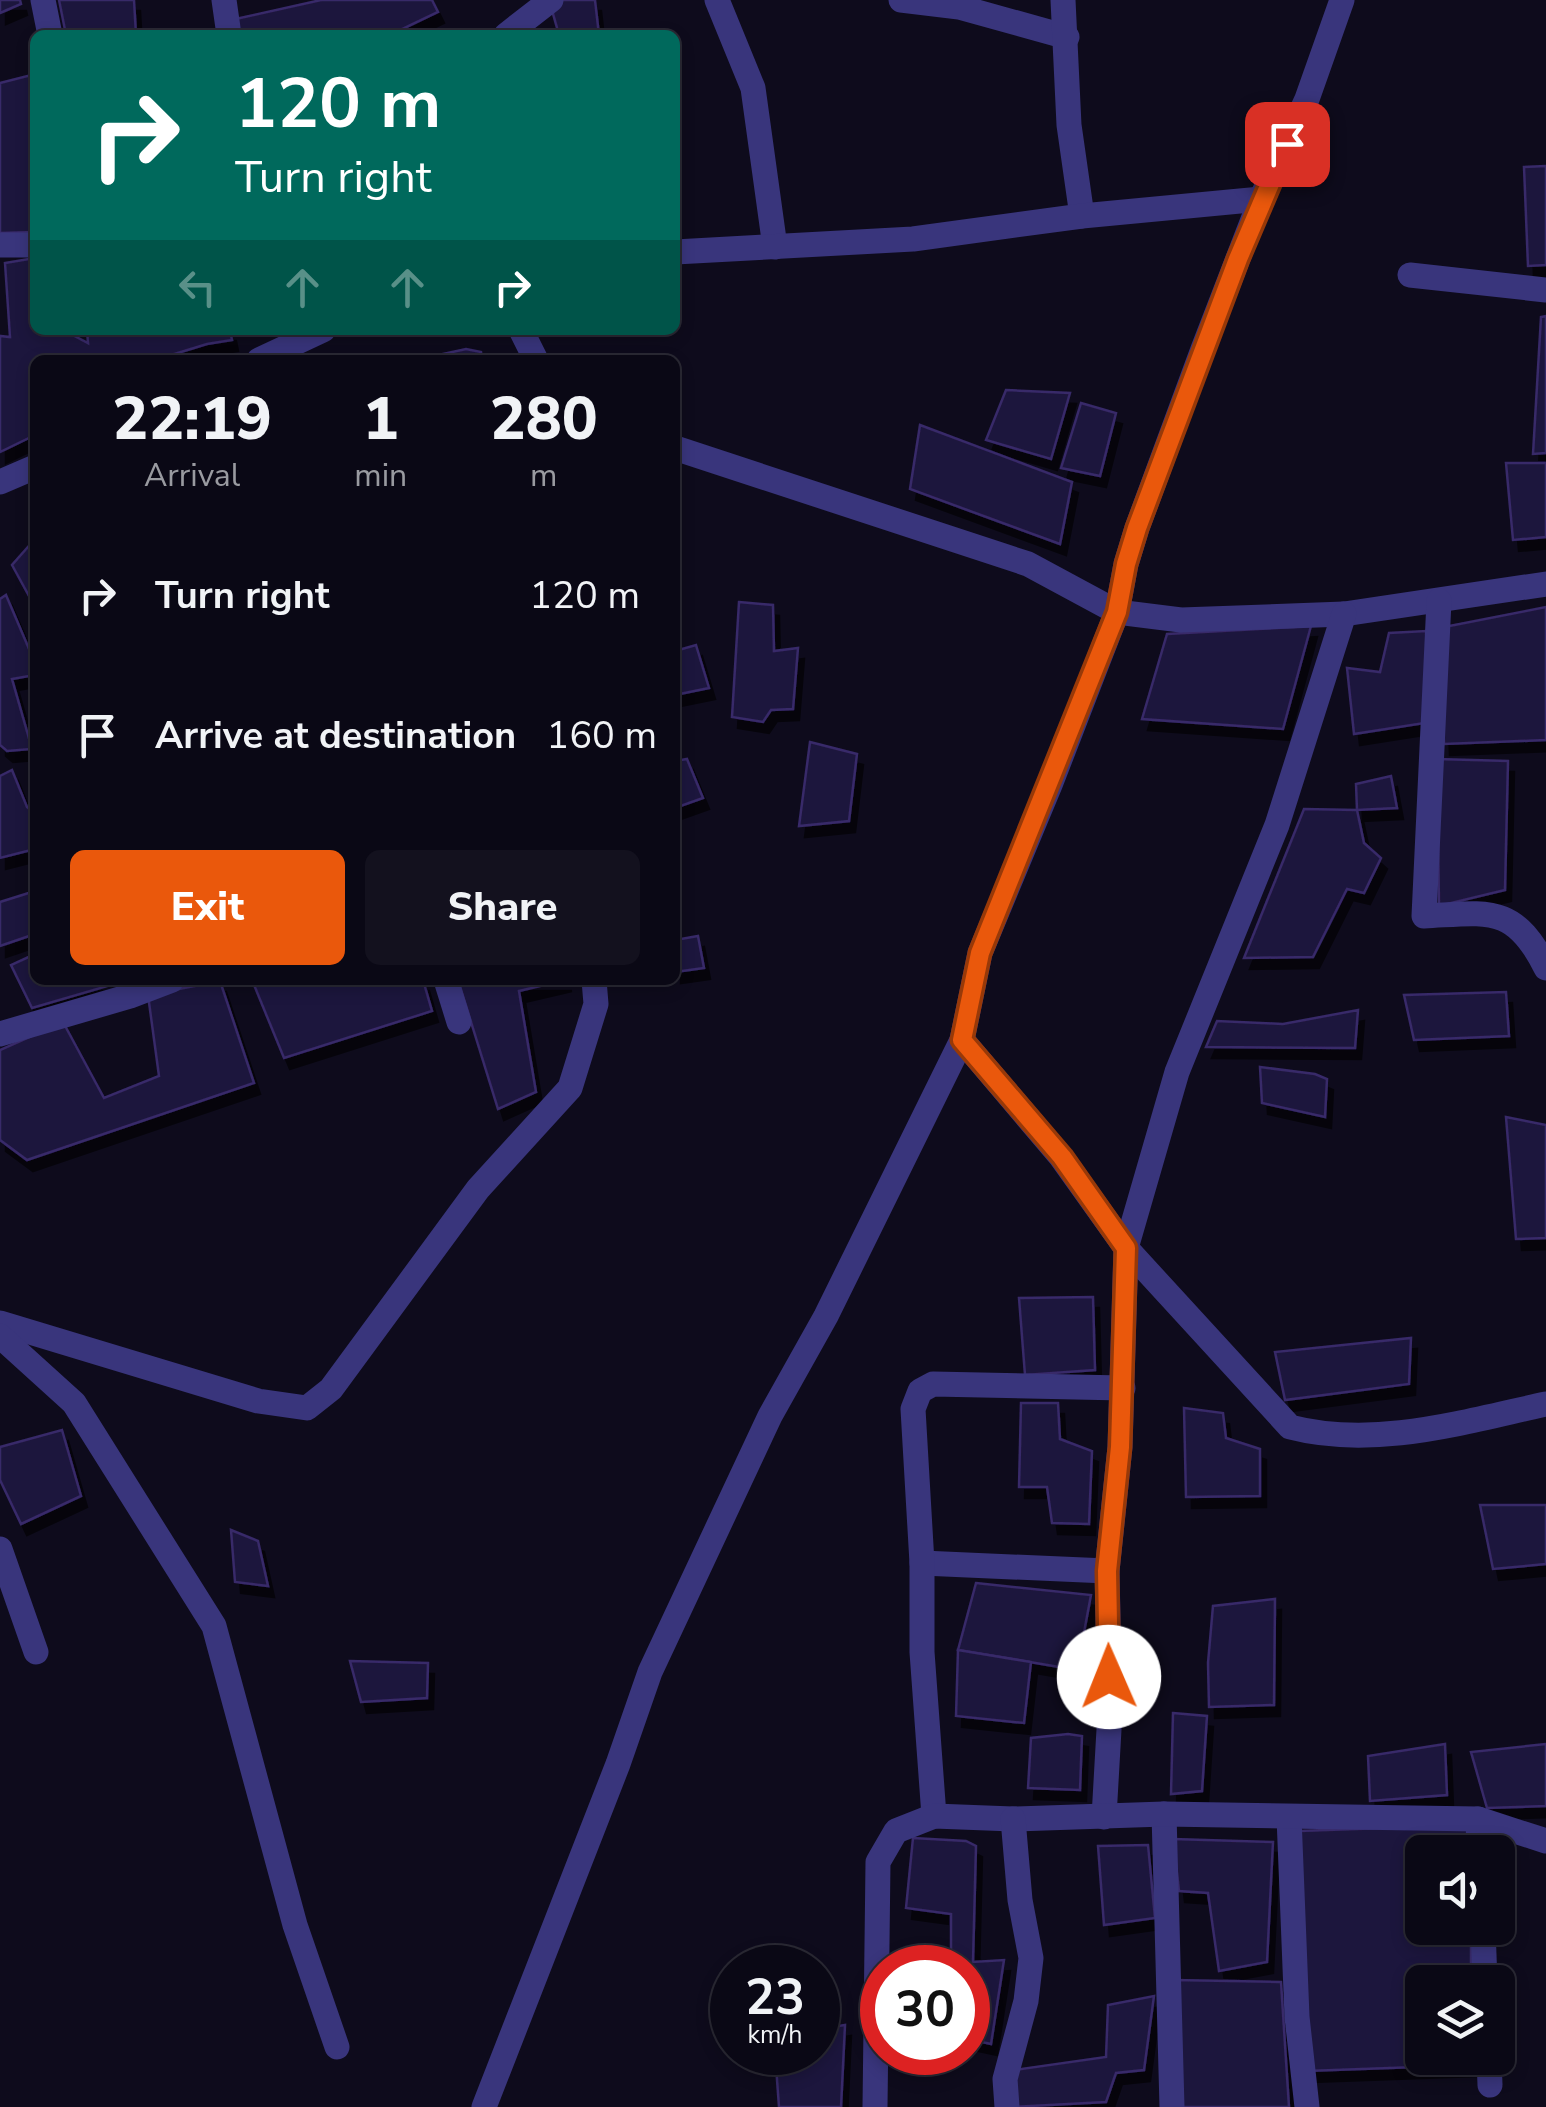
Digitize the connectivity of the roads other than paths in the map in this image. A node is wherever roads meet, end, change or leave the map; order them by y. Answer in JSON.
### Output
{"nodes":[{"id":1,"x":42,"y":0,"type":"edge"},
{"id":2,"x":224,"y":0,"type":"edge"},
{"id":3,"x":551,"y":0,"type":"edge"},
{"id":4,"x":716,"y":0,"type":"edge"},
{"id":5,"x":901,"y":0,"type":"edge"},
{"id":6,"x":1064,"y":0,"type":"edge"},
{"id":7,"x":1342,"y":0,"type":"edge"},
{"id":8,"x":49,"y":30,"type":"edge"},
{"id":9,"x":227,"y":30,"type":"edge"},
{"id":10,"x":512,"y":30,"type":"edge"},
{"id":11,"x":1066,"y":36,"type":"junction"},
{"id":12,"x":1261,"y":199,"type":"junction"},
{"id":13,"x":1082,"y":216,"type":"junction"},
{"id":14,"x":30,"y":244,"type":"edge"},
{"id":15,"x":0,"y":246,"type":"edge"},
{"id":16,"x":776,"y":246,"type":"junction"},
{"id":17,"x":680,"y":252,"type":"edge"},
{"id":18,"x":1410,"y":276,"type":"dead end"},
{"id":19,"x":1546,"y":290,"type":"edge"},
{"id":20,"x":297,"y":335,"type":"edge"},
{"id":21,"x":267,"y":355,"type":"edge"},
{"id":22,"x":680,"y":450,"type":"edge"},
{"id":23,"x":30,"y":469,"type":"edge"},
{"id":24,"x":0,"y":482,"type":"edge"},
{"id":25,"x":1546,"y":584,"type":"edge"},
{"id":26,"x":1439,"y":601,"type":"junction"},
{"id":27,"x":1117,"y":612,"type":"junction"},
{"id":28,"x":1344,"y":614,"type":"junction"},
{"id":29,"x":1546,"y":968,"type":"edge"},
{"id":30,"x":448,"y":985,"type":"edge"},
{"id":31,"x":594,"y":985,"type":"edge"},
{"id":32,"x":127,"y":988,"type":"edge"},
{"id":33,"x":459,"y":1022,"type":"dead end"},
{"id":34,"x":0,"y":1034,"type":"edge"},
{"id":35,"x":962,"y":1040,"type":"junction"},
{"id":36,"x":1126,"y":1248,"type":"junction"},
{"id":37,"x":0,"y":1323,"type":"edge"},
{"id":38,"x":0,"y":1336,"type":"edge"},
{"id":39,"x":1122,"y":1388,"type":"junction"},
{"id":40,"x":1546,"y":1404,"type":"edge"},
{"id":41,"x":0,"y":1549,"type":"edge"},
{"id":42,"x":922,"y":1563,"type":"junction"},
{"id":43,"x":1107,"y":1571,"type":"junction"},
{"id":44,"x":36,"y":1652,"type":"dead end"},
{"id":45,"x":1164,"y":1814,"type":"junction"},
{"id":46,"x":934,"y":1816,"type":"junction"},
{"id":47,"x":1104,"y":1817,"type":"junction"},
{"id":48,"x":1013,"y":1818,"type":"junction"},
{"id":49,"x":1289,"y":1818,"type":"junction"},
{"id":50,"x":1478,"y":1819,"type":"junction"},
{"id":51,"x":1478,"y":1835,"type":"edge"},
{"id":52,"x":1546,"y":1841,"type":"edge"},
{"id":53,"x":337,"y":2047,"type":"dead end"},
{"id":54,"x":1490,"y":2075,"type":"edge"},
{"id":55,"x":1490,"y":2085,"type":"dead end"},
{"id":56,"x":484,"y":2107,"type":"edge"},
{"id":57,"x":876,"y":2107,"type":"edge"},
{"id":58,"x":1007,"y":2107,"type":"edge"},
{"id":59,"x":1172,"y":2107,"type":"edge"},
{"id":60,"x":1306,"y":2107,"type":"edge"}],
"edges":[{"from":1,"to":8,"type":"street"},
{"from":2,"to":9,"type":"street"},
{"from":3,"to":10,"type":"street"},
{"from":4,"to":16,"type":"street"},
{"from":5,"to":11,"type":"street"},
{"from":6,"to":11,"type":"street"},
{"from":7,"to":12,"type":"street"},
{"from":11,"to":13,"type":"street"},
{"from":12,"to":13,"type":"street"},
{"from":12,"to":27,"type":"street"},
{"from":13,"to":16,"type":"street"},
{"from":14,"to":15,"type":"street"},
{"from":16,"to":17,"type":"street"},
{"from":18,"to":19,"type":"street"},
{"from":20,"to":21,"type":"street"},
{"from":22,"to":27,"type":"street"},
{"from":23,"to":24,"type":"street"},
{"from":25,"to":26,"type":"street"},
{"from":26,"to":28,"type":"street"},
{"from":26,"to":29,"type":"street"},
{"from":27,"to":28,"type":"street"},
{"from":27,"to":35,"type":"street"},
{"from":28,"to":36,"type":"street"},
{"from":30,"to":33,"type":"street"},
{"from":31,"to":37,"type":"street"},
{"from":32,"to":34,"type":"street"},
{"from":35,"to":36,"type":"street"},
{"from":35,"to":56,"type":"street"},
{"from":36,"to":39,"type":"street"},
{"from":36,"to":40,"type":"street"},
{"from":38,"to":53,"type":"street"},
{"from":39,"to":42,"type":"street"},
{"from":39,"to":43,"type":"street"},
{"from":41,"to":44,"type":"street"},
{"from":42,"to":43,"type":"street"},
{"from":42,"to":46,"type":"street"},
{"from":43,"to":47,"type":"street"},
{"from":45,"to":47,"type":"street"},
{"from":45,"to":49,"type":"street"},
{"from":45,"to":59,"type":"street"},
{"from":46,"to":48,"type":"street"},
{"from":46,"to":57,"type":"street"},
{"from":47,"to":48,"type":"street"},
{"from":48,"to":58,"type":"street"},
{"from":49,"to":50,"type":"street"},
{"from":49,"to":60,"type":"street"},
{"from":50,"to":51,"type":"street"},
{"from":50,"to":52,"type":"street"},
{"from":54,"to":55,"type":"street"}]}
